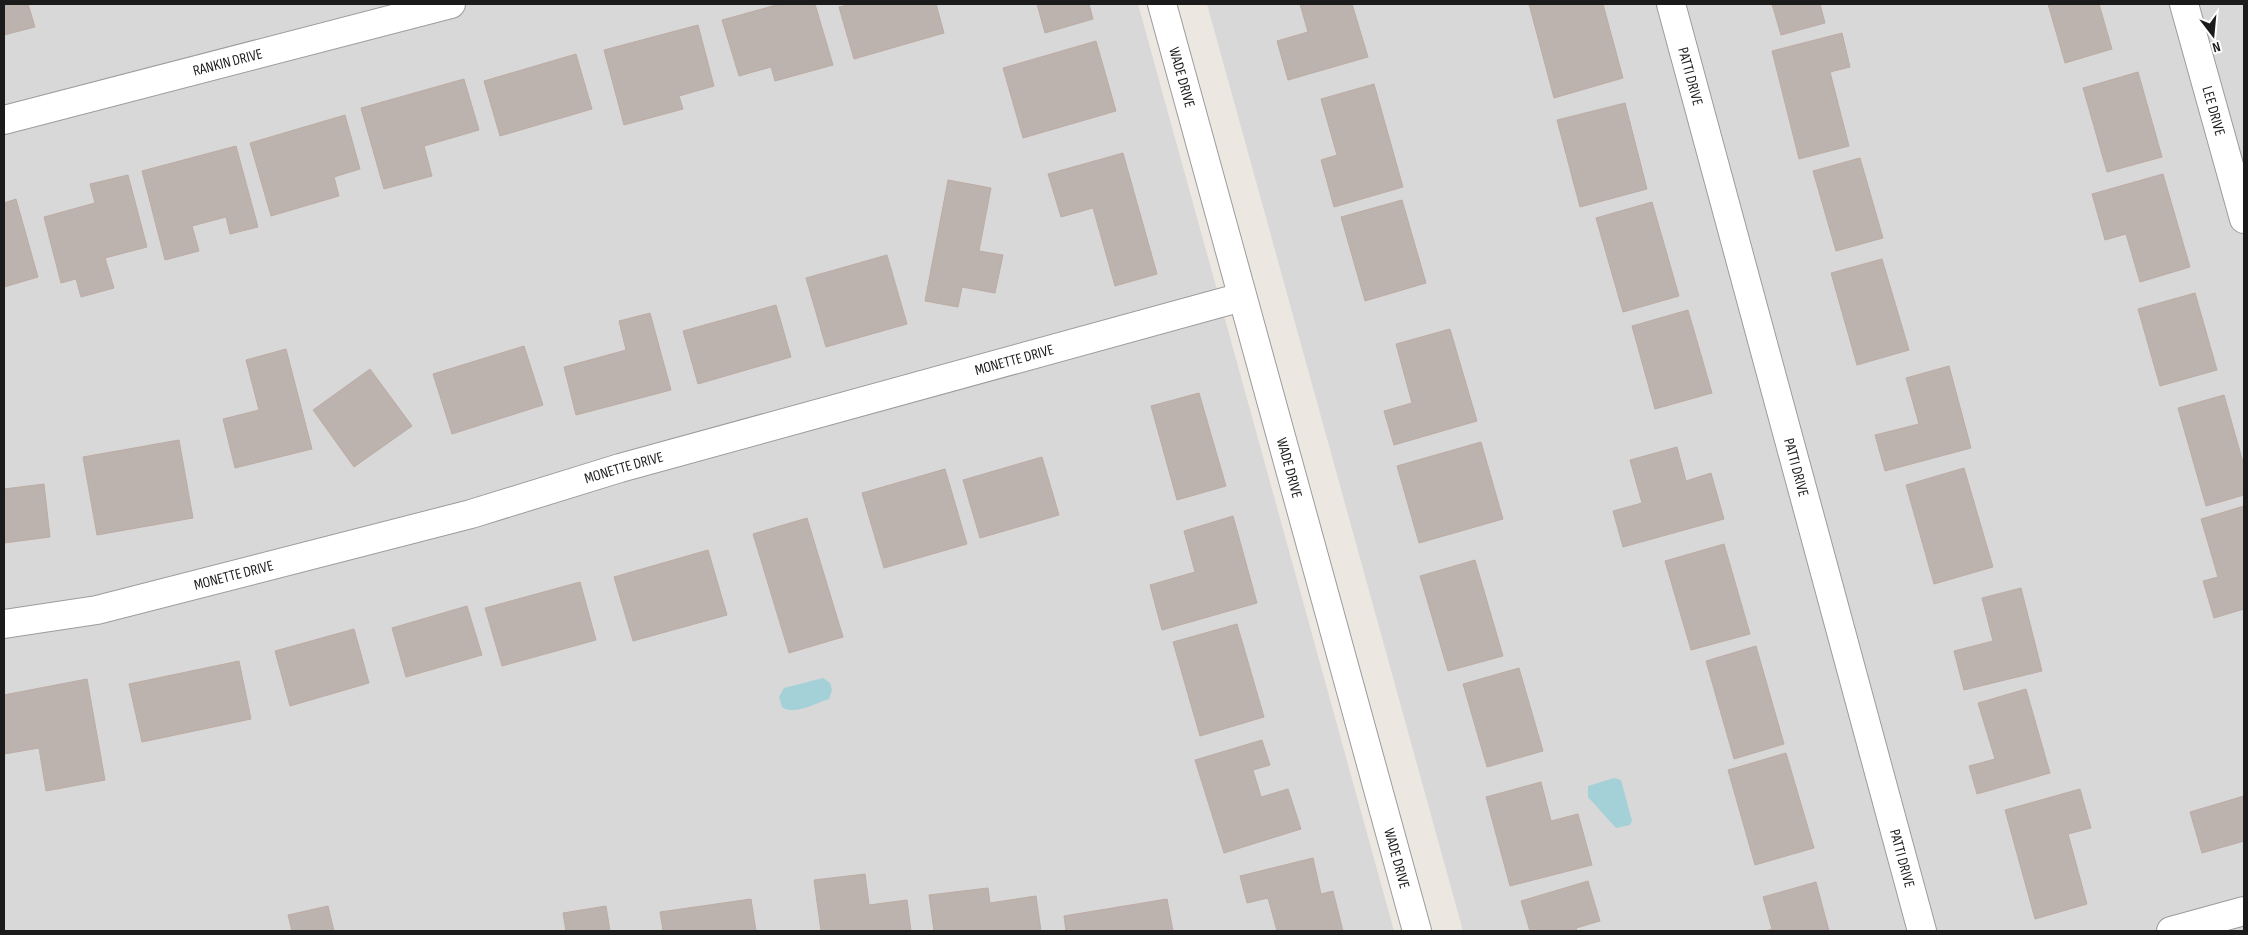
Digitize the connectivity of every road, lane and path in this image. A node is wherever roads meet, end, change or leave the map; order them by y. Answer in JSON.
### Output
{"nodes":[{"id":1,"x":451,"y":4,"type":"edge"},
{"id":2,"x":1162,"y":4,"type":"edge"},
{"id":3,"x":1671,"y":4,"type":"edge"},
{"id":4,"x":2184,"y":4,"type":"edge"},
{"id":5,"x":4,"y":120,"type":"edge"},
{"id":6,"x":2244,"y":219,"type":"edge"},
{"id":7,"x":1242,"y":297,"type":"junction"},
{"id":8,"x":4,"y":624,"type":"edge"},
{"id":9,"x":2244,"y":911,"type":"edge"},
{"id":10,"x":1417,"y":931,"type":"edge"},
{"id":11,"x":1922,"y":931,"type":"edge"},
{"id":12,"x":2171,"y":931,"type":"edge"}],
"edges":[{"from":1,"to":5,"type":"street","name":"RANKIN DRIVE"},
{"from":2,"to":7,"type":"street","name":"WADE DRIVE"},
{"from":3,"to":11,"type":"street","name":"PATTI DRIVE"},
{"from":4,"to":6,"type":"street","name":"LEE DRIVE"},
{"from":7,"to":8,"type":"street","name":"MONETTE DRIVE"},
{"from":7,"to":10,"type":"street","name":"WADE DRIVE"},
{"from":9,"to":12,"type":"street"}]}
